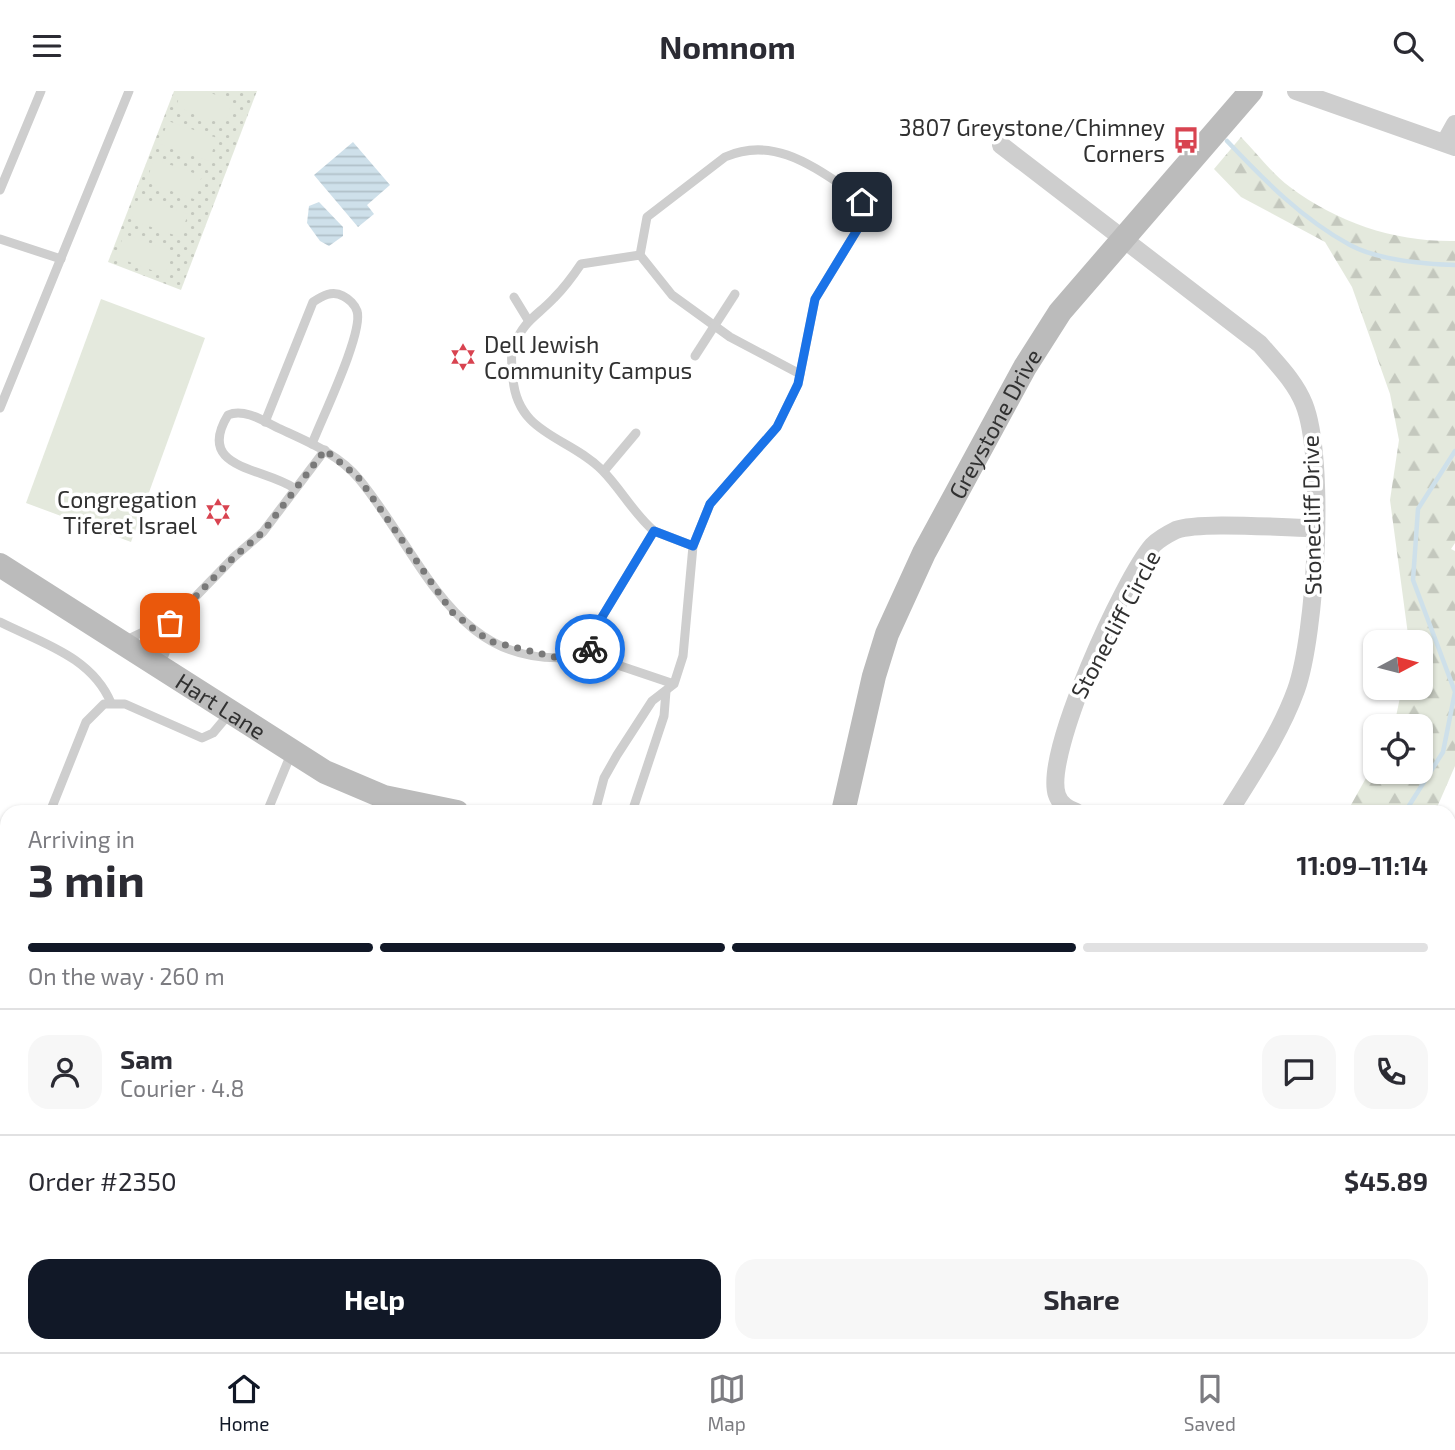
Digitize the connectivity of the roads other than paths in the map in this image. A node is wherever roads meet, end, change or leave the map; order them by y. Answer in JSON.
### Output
{"nodes":[{"id":1,"x":41,"y":91,"type":"edge"},
{"id":2,"x":129,"y":91,"type":"edge"},
{"id":3,"x":1251,"y":91,"type":"edge"},
{"id":4,"x":1296,"y":91,"type":"edge"},
{"id":5,"x":1455,"y":124,"type":"edge"},
{"id":6,"x":1001,"y":145,"type":"dead end"},
{"id":7,"x":1450,"y":145,"type":"edge"},
{"id":8,"x":0,"y":190,"type":"edge"},
{"id":9,"x":0,"y":239,"type":"edge"},
{"id":10,"x":1123,"y":239,"type":"junction"},
{"id":11,"x":640,"y":255,"type":"junction"},
{"id":12,"x":61,"y":259,"type":"junction"},
{"id":13,"x":736,"y":294,"type":"dead end"},
{"id":14,"x":514,"y":297,"type":"dead end"},
{"id":15,"x":528,"y":320,"type":"junction"},
{"id":16,"x":715,"y":326,"type":"junction"},
{"id":17,"x":695,"y":356,"type":"dead end"},
{"id":18,"x":800,"y":374,"type":"junction"},
{"id":19,"x":0,"y":408,"type":"edge"},
{"id":20,"x":265,"y":422,"type":"junction"},
{"id":21,"x":636,"y":433,"type":"dead end"},
{"id":22,"x":312,"y":444,"type":"junction"},
{"id":23,"x":325,"y":450,"type":"junction"},
{"id":24,"x":604,"y":471,"type":"junction"},
{"id":25,"x":294,"y":488,"type":"junction"},
{"id":26,"x":1315,"y":528,"type":"junction"},
{"id":27,"x":654,"y":531,"type":"junction"},
{"id":28,"x":693,"y":546,"type":"junction"},
{"id":29,"x":0,"y":565,"type":"edge"},
{"id":30,"x":0,"y":622,"type":"edge"},
{"id":31,"x":170,"y":623,"type":"junction"},
{"id":32,"x":120,"y":643,"type":"junction"},
{"id":33,"x":588,"y":655,"type":"junction"},
{"id":34,"x":159,"y":668,"type":"junction"},
{"id":35,"x":674,"y":684,"type":"junction"},
{"id":36,"x":666,"y":691,"type":"junction"},
{"id":37,"x":111,"y":703,"type":"junction"},
{"id":38,"x":230,"y":713,"type":"junction"},
{"id":39,"x":292,"y":753,"type":"junction"},
{"id":40,"x":53,"y":805,"type":"edge"},
{"id":41,"x":270,"y":805,"type":"edge"},
{"id":42,"x":423,"y":805,"type":"edge"},
{"id":43,"x":597,"y":805,"type":"edge"},
{"id":44,"x":634,"y":805,"type":"edge"},
{"id":45,"x":845,"y":805,"type":"edge"},
{"id":46,"x":1064,"y":805,"type":"edge"},
{"id":47,"x":1233,"y":805,"type":"edge"}],
"edges":[{"from":1,"to":8,"type":"lane"},
{"from":2,"to":12,"type":"lane"},
{"from":3,"to":10,"type":"street","name":"Greystone Drive"},
{"from":4,"to":7,"type":"street"},
{"from":5,"to":7,"type":"street"},
{"from":6,"to":10,"type":"street","name":"Stonecliff Drive"},
{"from":9,"to":12,"type":"lane"},
{"from":10,"to":26,"type":"street","name":"Stonecliff Drive"},
{"from":10,"to":45,"type":"street","name":"Greystone Drive"},
{"from":11,"to":15,"type":"lane"},
{"from":11,"to":16,"type":"lane"},
{"from":11,"to":18,"type":"lane"},
{"from":12,"to":19,"type":"lane"},
{"from":13,"to":16,"type":"lane"},
{"from":14,"to":15,"type":"lane"},
{"from":15,"to":24,"type":"lane"},
{"from":16,"to":17,"type":"lane"},
{"from":16,"to":18,"type":"lane"},
{"from":18,"to":28,"type":"lane"},
{"from":20,"to":22,"type":"lane"},
{"from":20,"to":22,"type":"lane"},
{"from":20,"to":25,"type":"lane"},
{"from":21,"to":24,"type":"lane"},
{"from":22,"to":23,"type":"lane"},
{"from":23,"to":25,"type":"lane"},
{"from":23,"to":33,"type":"lane"},
{"from":24,"to":27,"type":"lane"},
{"from":25,"to":31,"type":"lane"},
{"from":26,"to":46,"type":"street","name":"Stonecliff Circle"},
{"from":26,"to":47,"type":"street","name":"Stonecliff Drive"},
{"from":27,"to":28,"type":"lane"},
{"from":27,"to":33,"type":"lane"},
{"from":28,"to":35,"type":"lane"},
{"from":29,"to":32,"type":"street","name":"Hart Lane"},
{"from":30,"to":37,"type":"lane"},
{"from":31,"to":32,"type":"lane"},
{"from":31,"to":34,"type":"lane"},
{"from":32,"to":34,"type":"street","name":"Hart Lane"},
{"from":33,"to":35,"type":"lane"},
{"from":34,"to":38,"type":"street","name":"Hart Lane"},
{"from":35,"to":36,"type":"lane"},
{"from":36,"to":43,"type":"lane"},
{"from":36,"to":44,"type":"lane"},
{"from":37,"to":38,"type":"lane"},
{"from":37,"to":40,"type":"lane"},
{"from":38,"to":39,"type":"street","name":"Hart Lane"},
{"from":39,"to":41,"type":"lane"},
{"from":39,"to":42,"type":"street","name":"Hart Lane"}]}
